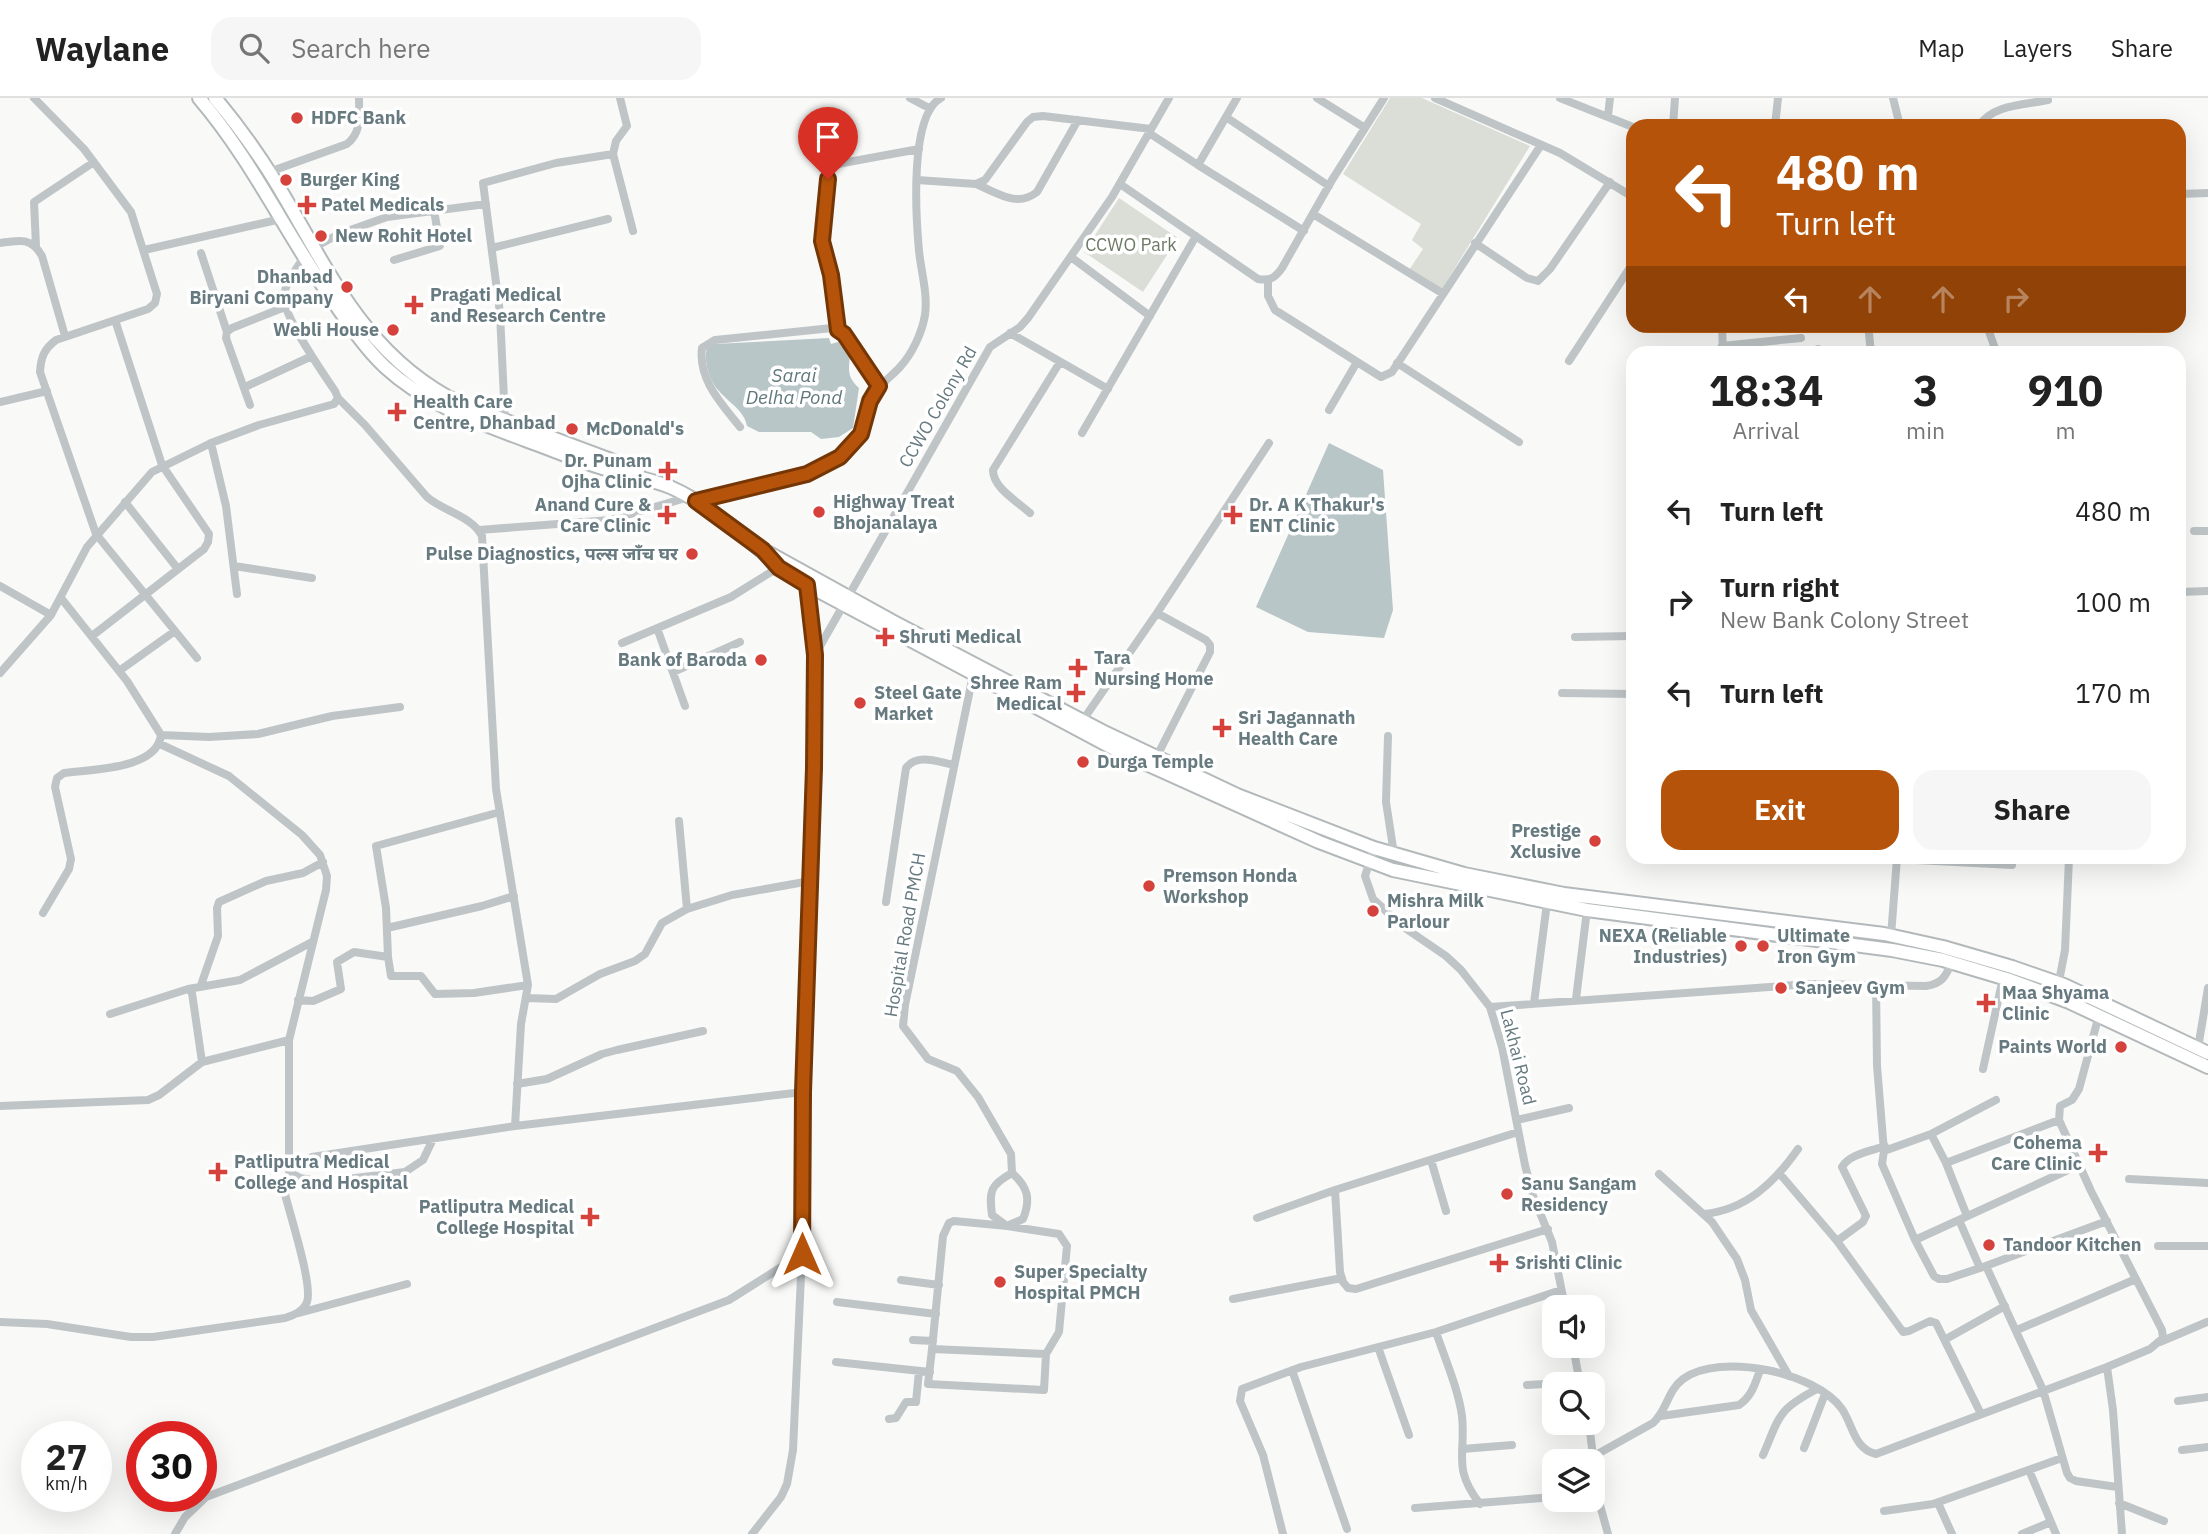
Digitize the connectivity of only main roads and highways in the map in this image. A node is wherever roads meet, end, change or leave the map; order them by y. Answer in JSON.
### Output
{"nodes":[{"id":1,"x":199,"y":98,"type":"edge"},
{"id":2,"x":215,"y":98,"type":"edge"},
{"id":3,"x":309,"y":253,"type":"junction"},
{"id":4,"x":763,"y":550,"type":"junction"},
{"id":5,"x":846,"y":602,"type":"junction"},
{"id":6,"x":1104,"y":737,"type":"junction"},
{"id":7,"x":2203,"y":1051,"type":"edge"},
{"id":8,"x":2208,"y":1067,"type":"edge"}],
"edges":[{"from":1,"to":3,"type":"highway"},
{"from":2,"to":3,"type":"highway"},
{"from":3,"to":4,"type":"highway"},
{"from":4,"to":5,"type":"highway"},
{"from":4,"to":5,"type":"highway"},
{"from":5,"to":6,"type":"highway"},
{"from":5,"to":6,"type":"highway"},
{"from":6,"to":7,"type":"highway"},
{"from":6,"to":8,"type":"highway"}]}
